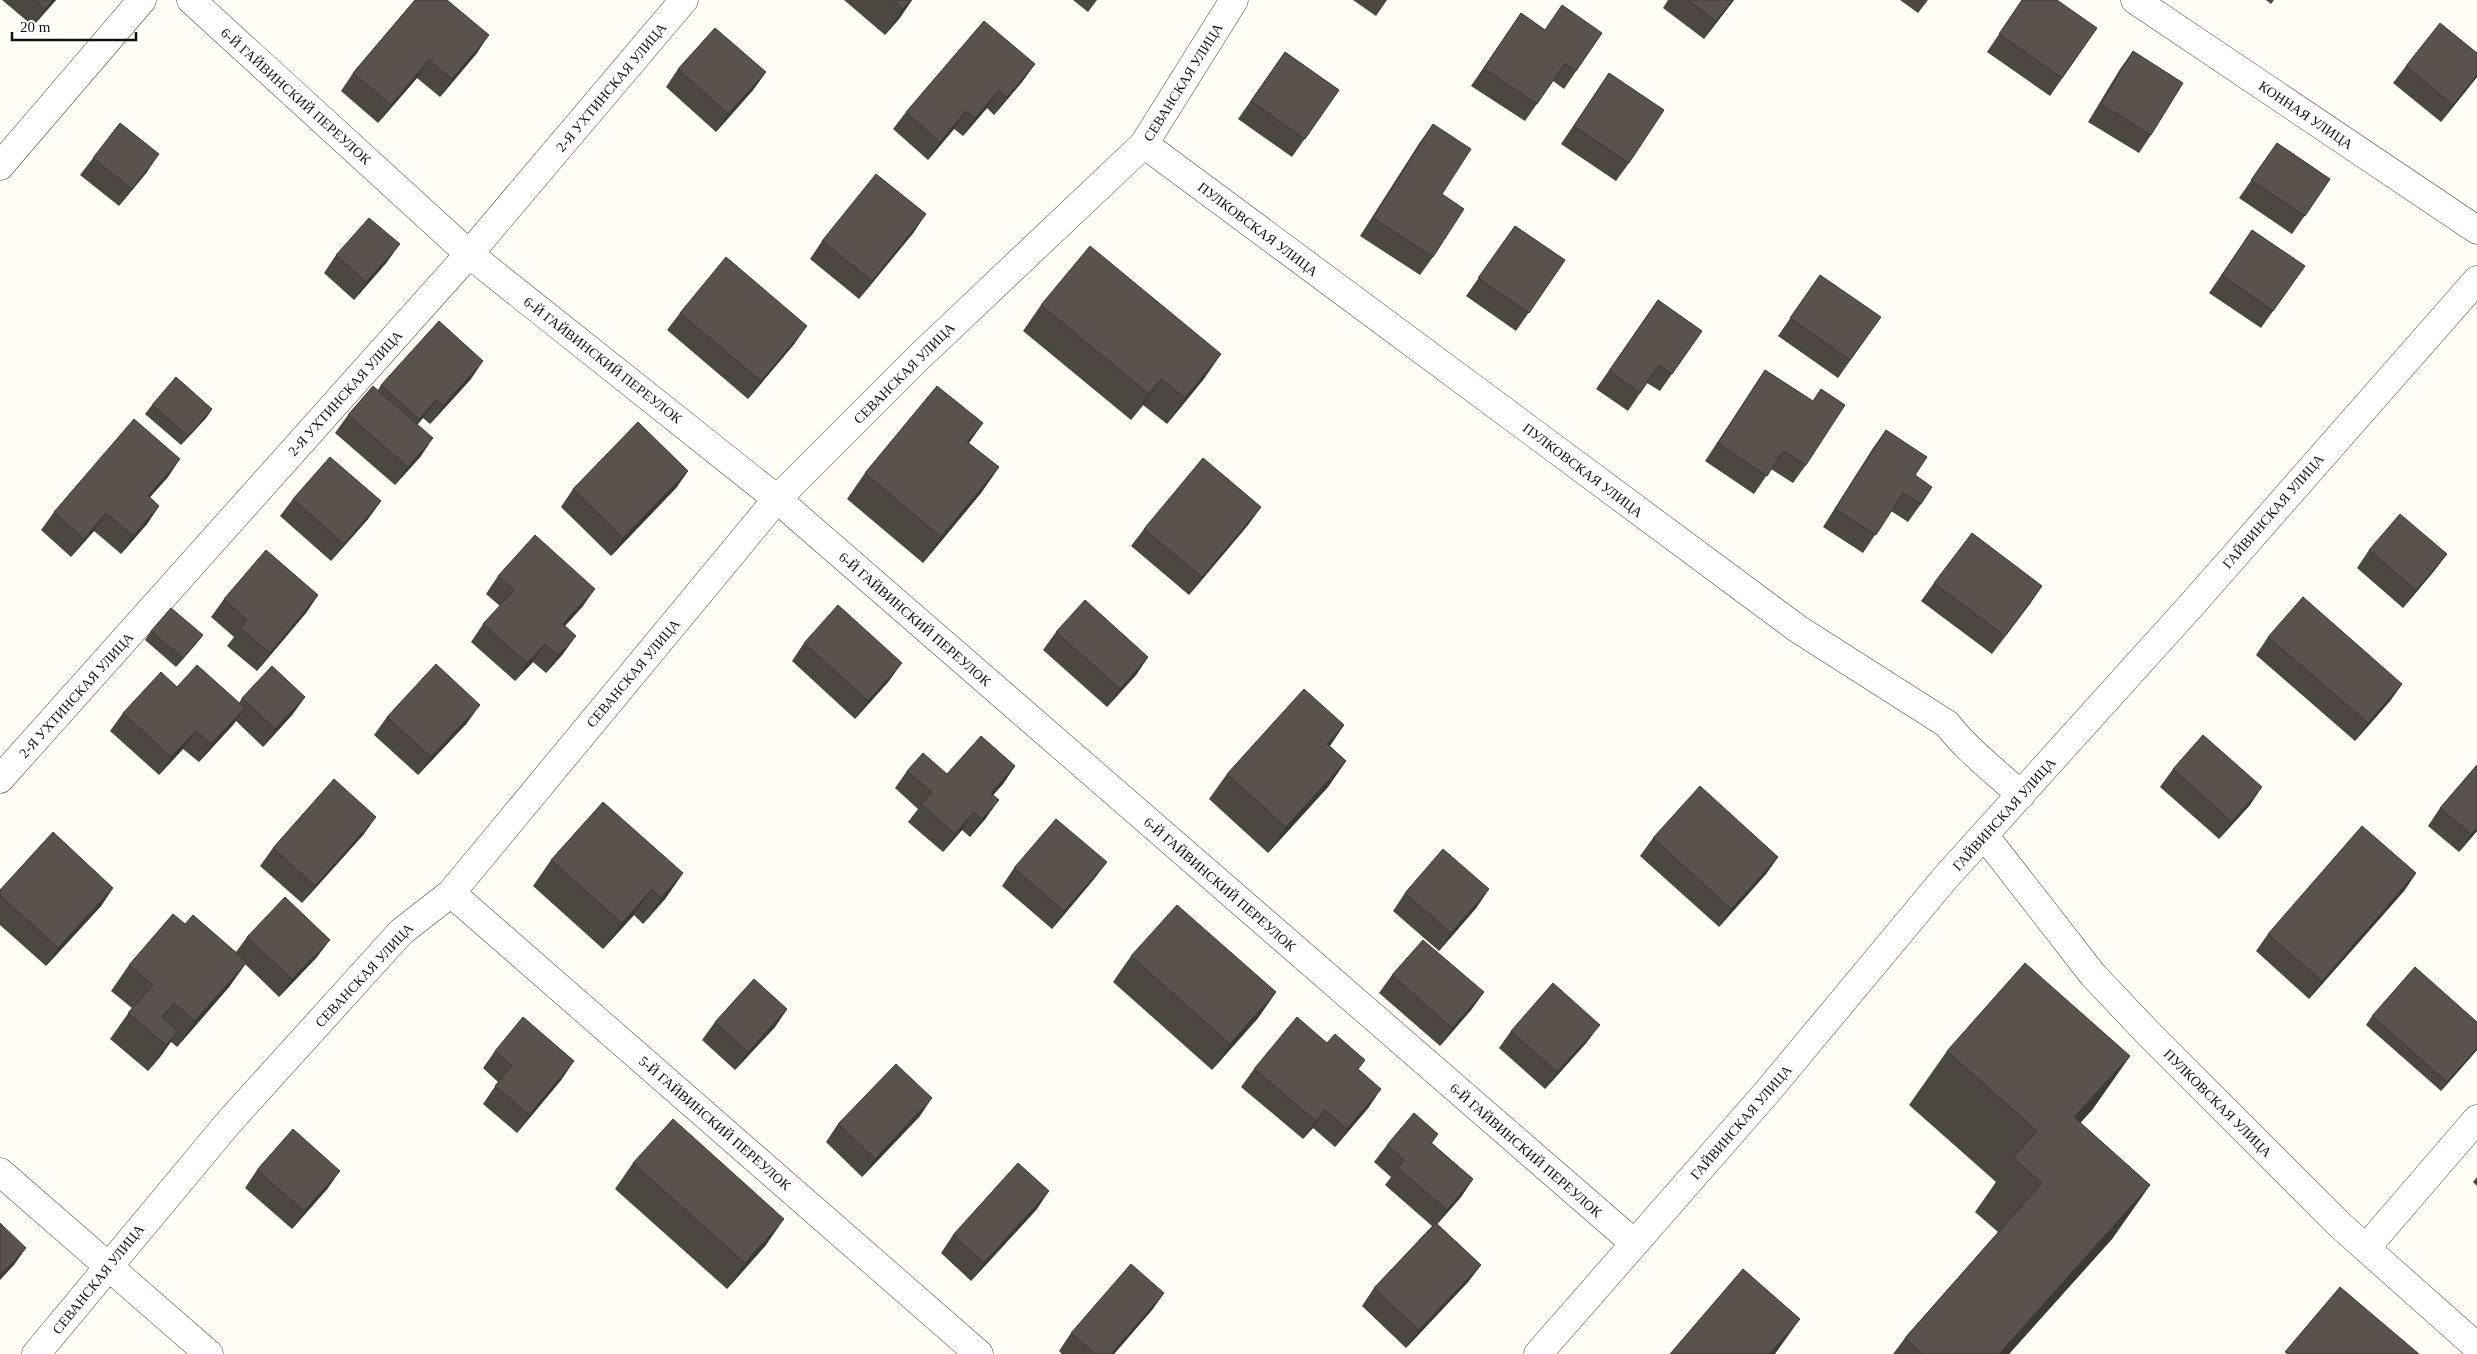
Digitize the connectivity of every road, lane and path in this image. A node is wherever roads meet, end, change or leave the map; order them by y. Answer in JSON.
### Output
{"nodes":[{"id":1,"x":142,"y":0,"type":"edge"},
{"id":2,"x":191,"y":0,"type":"edge"},
{"id":3,"x":684,"y":0,"type":"edge"},
{"id":4,"x":1234,"y":0,"type":"edge"},
{"id":5,"x":2135,"y":0,"type":"edge"},
{"id":6,"x":1144,"y":144,"type":"junction"},
{"id":7,"x":0,"y":166,"type":"edge"},
{"id":8,"x":2477,"y":230,"type":"edge"},
{"id":9,"x":469,"y":254,"type":"junction"},
{"id":10,"x":2477,"y":280,"type":"edge"},
{"id":11,"x":777,"y":499,"type":"junction"},
{"id":12,"x":0,"y":779,"type":"edge"},
{"id":13,"x":2021,"y":796,"type":"junction"},
{"id":14,"x":1984,"y":835,"type":"junction"},
{"id":15,"x":451,"y":893,"type":"junction"},
{"id":16,"x":2477,"y":1119,"type":"edge"},
{"id":17,"x":0,"y":1172,"type":"edge"},
{"id":18,"x":1634,"y":1243,"type":"junction"},
{"id":19,"x":2366,"y":1248,"type":"junction"},
{"id":20,"x":108,"y":1266,"type":"junction"},
{"id":21,"x":2477,"y":1347,"type":"edge"},
{"id":22,"x":36,"y":1354,"type":"edge"},
{"id":23,"x":209,"y":1354,"type":"edge"},
{"id":24,"x":979,"y":1354,"type":"edge"},
{"id":25,"x":1538,"y":1354,"type":"edge"}],
"edges":[{"from":1,"to":7,"type":"street"},
{"from":2,"to":9,"type":"street","name":"6-Й ГАЙВИНСКИЙ ПЕРЕУЛОК"},
{"from":3,"to":9,"type":"street","name":"2-Я УХТИНСКАЯ УЛИЦА"},
{"from":4,"to":6,"type":"street","name":"СЕВАНСКАЯ УЛИЦА"},
{"from":5,"to":8,"type":"street","name":"КОННАЯ УЛИЦА"},
{"from":6,"to":11,"type":"street","name":"СЕВАНСКАЯ УЛИЦА"},
{"from":6,"to":13,"type":"street","name":"ПУЛКОВСКАЯ УЛИЦА"},
{"from":9,"to":11,"type":"street","name":"6-Й ГАЙВИНСКИЙ ПЕРЕУЛОК"},
{"from":9,"to":12,"type":"street","name":"2-Я УХТИНСКАЯ УЛИЦА"},
{"from":10,"to":13,"type":"street","name":"ГАЙВИНСКАЯ УЛИЦА"},
{"from":11,"to":15,"type":"street","name":"СЕВАНСКАЯ УЛИЦА"},
{"from":11,"to":18,"type":"street","name":"6-Й ГАЙВИНСКИЙ ПЕРЕУЛОК"},
{"from":13,"to":14,"type":"street","name":"ГАЙВИНСКАЯ УЛИЦА"},
{"from":14,"to":18,"type":"street","name":"ГАЙВИНСКАЯ УЛИЦА"},
{"from":14,"to":19,"type":"street","name":"ПУЛКОВСКАЯ УЛИЦА"},
{"from":15,"to":20,"type":"street","name":"СЕВАНСКАЯ УЛИЦА"},
{"from":15,"to":24,"type":"street","name":"5-Й ГАЙВИНСКИЙ ПЕРЕУЛОК"},
{"from":16,"to":19,"type":"street"},
{"from":17,"to":20,"type":"street"},
{"from":18,"to":25,"type":"street","name":"ГАЙВИНСКАЯ УЛИЦА"},
{"from":19,"to":21,"type":"street","name":"ПУЛКОВСКАЯ УЛИЦА"},
{"from":20,"to":22,"type":"street","name":"СЕВАНСКАЯ УЛИЦА"},
{"from":20,"to":23,"type":"street"}]}
